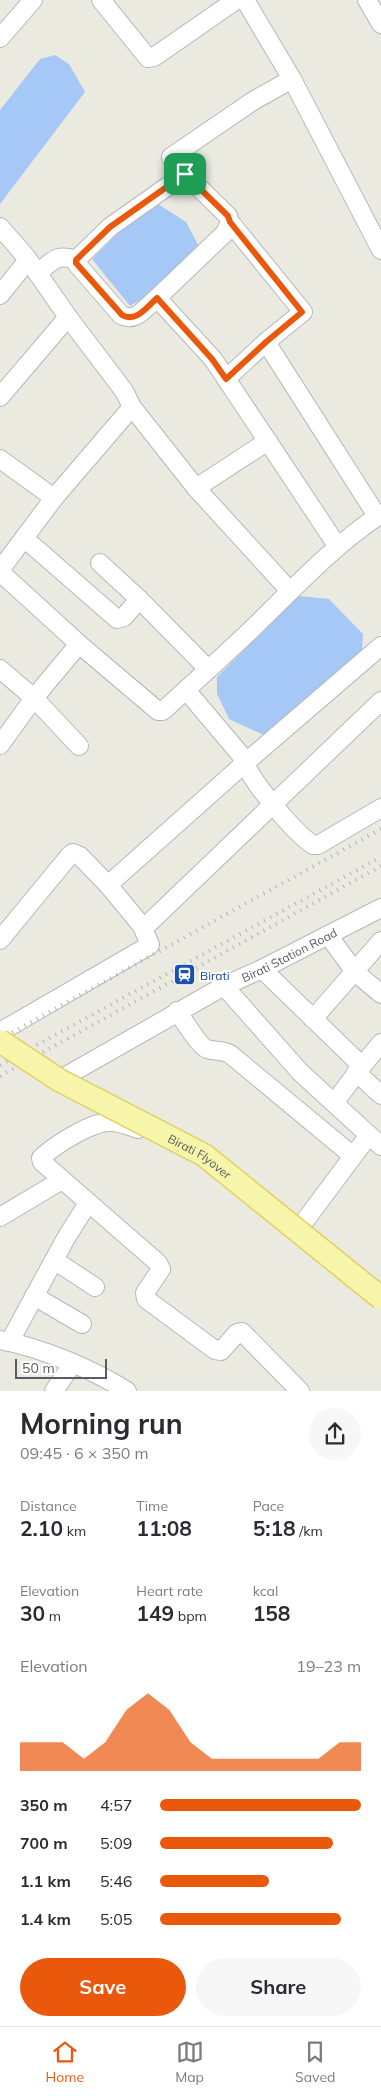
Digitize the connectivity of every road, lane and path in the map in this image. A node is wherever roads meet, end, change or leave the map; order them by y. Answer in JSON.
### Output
{"nodes":[{"id":1,"x":33,"y":0,"type":"edge"},
{"id":2,"x":101,"y":0,"type":"edge"},
{"id":3,"x":236,"y":0,"type":"edge"},
{"id":4,"x":245,"y":0,"type":"edge"},
{"id":5,"x":367,"y":0,"type":"edge"},
{"id":6,"x":381,"y":24,"type":"edge"},
{"id":7,"x":0,"y":38,"type":"edge"},
{"id":8,"x":292,"y":79,"type":"junction"},
{"id":9,"x":185,"y":174,"type":"junction"},
{"id":10,"x":230,"y":222,"type":"junction"},
{"id":11,"x":0,"y":227,"type":"edge"},
{"id":12,"x":381,"y":250,"type":"edge"},
{"id":13,"x":76,"y":260,"type":"junction"},
{"id":14,"x":33,"y":266,"type":"junction"},
{"id":15,"x":0,"y":295,"type":"edge"},
{"id":16,"x":157,"y":298,"type":"junction"},
{"id":17,"x":68,"y":317,"type":"junction"},
{"id":18,"x":266,"y":342,"type":"junction"},
{"id":19,"x":226,"y":379,"type":"junction"},
{"id":20,"x":0,"y":397,"type":"edge"},
{"id":21,"x":132,"y":407,"type":"junction"},
{"id":22,"x":268,"y":441,"type":"junction"},
{"id":23,"x":0,"y":459,"type":"edge"},
{"id":24,"x":196,"y":488,"type":"junction"},
{"id":25,"x":54,"y":498,"type":"junction"},
{"id":26,"x":379,"y":515,"type":"edge"},
{"id":27,"x":24,"y":538,"type":"junction"},
{"id":28,"x":338,"y":547,"type":"junction"},
{"id":29,"x":100,"y":563,"type":"dead end"},
{"id":30,"x":0,"y":571,"type":"edge"},
{"id":31,"x":290,"y":590,"type":"junction"},
{"id":32,"x":139,"y":599,"type":"junction"},
{"id":33,"x":79,"y":644,"type":"junction"},
{"id":34,"x":381,"y":646,"type":"edge"},
{"id":35,"x":208,"y":668,"type":"junction"},
{"id":36,"x":0,"y":669,"type":"edge"},
{"id":37,"x":186,"y":690,"type":"junction"},
{"id":38,"x":34,"y":698,"type":"junction"},
{"id":39,"x":379,"y":707,"type":"edge"},
{"id":40,"x":0,"y":745,"type":"edge"},
{"id":41,"x":79,"y":746,"type":"dead end"},
{"id":42,"x":245,"y":763,"type":"junction"},
{"id":43,"x":274,"y":805,"type":"junction"},
{"id":44,"x":381,"y":808,"type":"edge"},
{"id":45,"x":108,"y":885,"type":"junction"},
{"id":46,"x":381,"y":908,"type":"edge"},
{"id":47,"x":142,"y":926,"type":"junction"},
{"id":48,"x":328,"y":935,"type":"junction"},
{"id":49,"x":0,"y":940,"type":"edge"},
{"id":50,"x":381,"y":941,"type":"edge"},
{"id":51,"x":262,"y":969,"type":"junction"},
{"id":52,"x":356,"y":972,"type":"junction"},
{"id":53,"x":224,"y":986,"type":"junction"},
{"id":54,"x":381,"y":994,"type":"edge"},
{"id":55,"x":177,"y":1011,"type":"junction"},
{"id":56,"x":313,"y":1019,"type":"junction"},
{"id":57,"x":0,"y":1032,"type":"edge"},
{"id":58,"x":0,"y":1041,"type":"edge"},
{"id":59,"x":381,"y":1042,"type":"edge"},
{"id":60,"x":359,"y":1069,"type":"junction"},
{"id":61,"x":66,"y":1076,"type":"junction"},
{"id":62,"x":381,"y":1095,"type":"edge"},
{"id":63,"x":334,"y":1103,"type":"junction"},
{"id":64,"x":375,"y":1141,"type":"edge"},
{"id":65,"x":354,"y":1156,"type":"junction"},
{"id":66,"x":62,"y":1180,"type":"junction"},
{"id":67,"x":88,"y":1203,"type":"junction"},
{"id":68,"x":0,"y":1217,"type":"edge"},
{"id":69,"x":304,"y":1222,"type":"junction"},
{"id":70,"x":54,"y":1260,"type":"junction"},
{"id":71,"x":381,"y":1285,"type":"edge"},
{"id":72,"x":95,"y":1287,"type":"dead end"},
{"id":73,"x":34,"y":1296,"type":"junction"},
{"id":74,"x":381,"y":1298,"type":"edge"},
{"id":75,"x":381,"y":1311,"type":"edge"},
{"id":76,"x":82,"y":1324,"type":"dead end"},
{"id":77,"x":5,"y":1340,"type":"edge"},
{"id":78,"x":73,"y":1363,"type":"junction"},
{"id":79,"x":54,"y":1391,"type":"edge"},
{"id":80,"x":127,"y":1391,"type":"edge"},
{"id":81,"x":300,"y":1391,"type":"edge"}],
"edges":[{"from":1,"to":7,"type":"street"},
{"from":2,"to":3,"type":"street"},
{"from":4,"to":8,"type":"street"},
{"from":5,"to":6,"type":"street"},
{"from":8,"to":9,"type":"street"},
{"from":8,"to":12,"type":"street"},
{"from":9,"to":10,"type":"street"},
{"from":9,"to":13,"type":"street"},
{"from":10,"to":16,"type":"street"},
{"from":10,"to":18,"type":"street"},
{"from":11,"to":14,"type":"street"},
{"from":13,"to":14,"type":"street"},
{"from":13,"to":16,"type":"street"},
{"from":14,"to":15,"type":"street"},
{"from":14,"to":17,"type":"street"},
{"from":16,"to":19,"type":"street"},
{"from":17,"to":20,"type":"street"},
{"from":17,"to":21,"type":"street"},
{"from":18,"to":19,"type":"street"},
{"from":18,"to":26,"type":"street"},
{"from":19,"to":22,"type":"street"},
{"from":21,"to":24,"type":"street"},
{"from":21,"to":25,"type":"street"},
{"from":22,"to":24,"type":"street"},
{"from":22,"to":28,"type":"street"},
{"from":23,"to":25,"type":"street"},
{"from":24,"to":31,"type":"street"},
{"from":25,"to":27,"type":"street"},
{"from":26,"to":28,"type":"street"},
{"from":27,"to":30,"type":"street"},
{"from":27,"to":32,"type":"street"},
{"from":28,"to":31,"type":"street"},
{"from":29,"to":32,"type":"street"},
{"from":30,"to":33,"type":"street"},
{"from":31,"to":35,"type":"street"},
{"from":32,"to":35,"type":"street"},
{"from":33,"to":37,"type":"street"},
{"from":33,"to":38,"type":"street"},
{"from":34,"to":42,"type":"street"},
{"from":35,"to":37,"type":"street"},
{"from":36,"to":38,"type":"street"},
{"from":37,"to":42,"type":"street"},
{"from":38,"to":40,"type":"street"},
{"from":38,"to":41,"type":"street"},
{"from":39,"to":43,"type":"street"},
{"from":42,"to":43,"type":"street"},
{"from":42,"to":45,"type":"street"},
{"from":43,"to":44,"type":"street"},
{"from":43,"to":47,"type":"street"},
{"from":45,"to":47,"type":"street"},
{"from":45,"to":49,"type":"street"},
{"from":46,"to":48,"type":"street","name":"Birati Station Road"},
{"from":47,"to":57,"type":"street"},
{"from":48,"to":51,"type":"street","name":"Birati Station Road"},
{"from":48,"to":52,"type":"street"},
{"from":50,"to":52,"type":"street"},
{"from":51,"to":53,"type":"street","name":"Birati Station Road"},
{"from":51,"to":56,"type":"street"},
{"from":52,"to":54,"type":"street"},
{"from":52,"to":56,"type":"street"},
{"from":53,"to":55,"type":"street","name":"Birati Station Road"},
{"from":53,"to":63,"type":"street"},
{"from":55,"to":61,"type":"street","name":"Birati Station Road"},
{"from":55,"to":65,"type":"street"},
{"from":56,"to":60,"type":"street"},
{"from":57,"to":61,"type":"street"},
{"from":58,"to":74,"type":"main road","name":"Birati Flyover","bridge":true},
{"from":59,"to":60,"type":"street"},
{"from":60,"to":62,"type":"street"},
{"from":60,"to":63,"type":"street"},
{"from":61,"to":69,"type":"street"},
{"from":63,"to":64,"type":"street"},
{"from":64,"to":65,"type":"street"},
{"from":65,"to":69,"type":"street"},
{"from":66,"to":67,"type":"street"},
{"from":66,"to":68,"type":"street"},
{"from":66,"to":75,"type":"street"},
{"from":67,"to":70,"type":"street"},
{"from":67,"to":81,"type":"street"},
{"from":69,"to":71,"type":"street"},
{"from":70,"to":72,"type":"street"},
{"from":70,"to":73,"type":"street"},
{"from":73,"to":76,"type":"street"},
{"from":73,"to":77,"type":"street"},
{"from":77,"to":78,"type":"street"},
{"from":78,"to":79,"type":"street"},
{"from":78,"to":80,"type":"street"}]}
